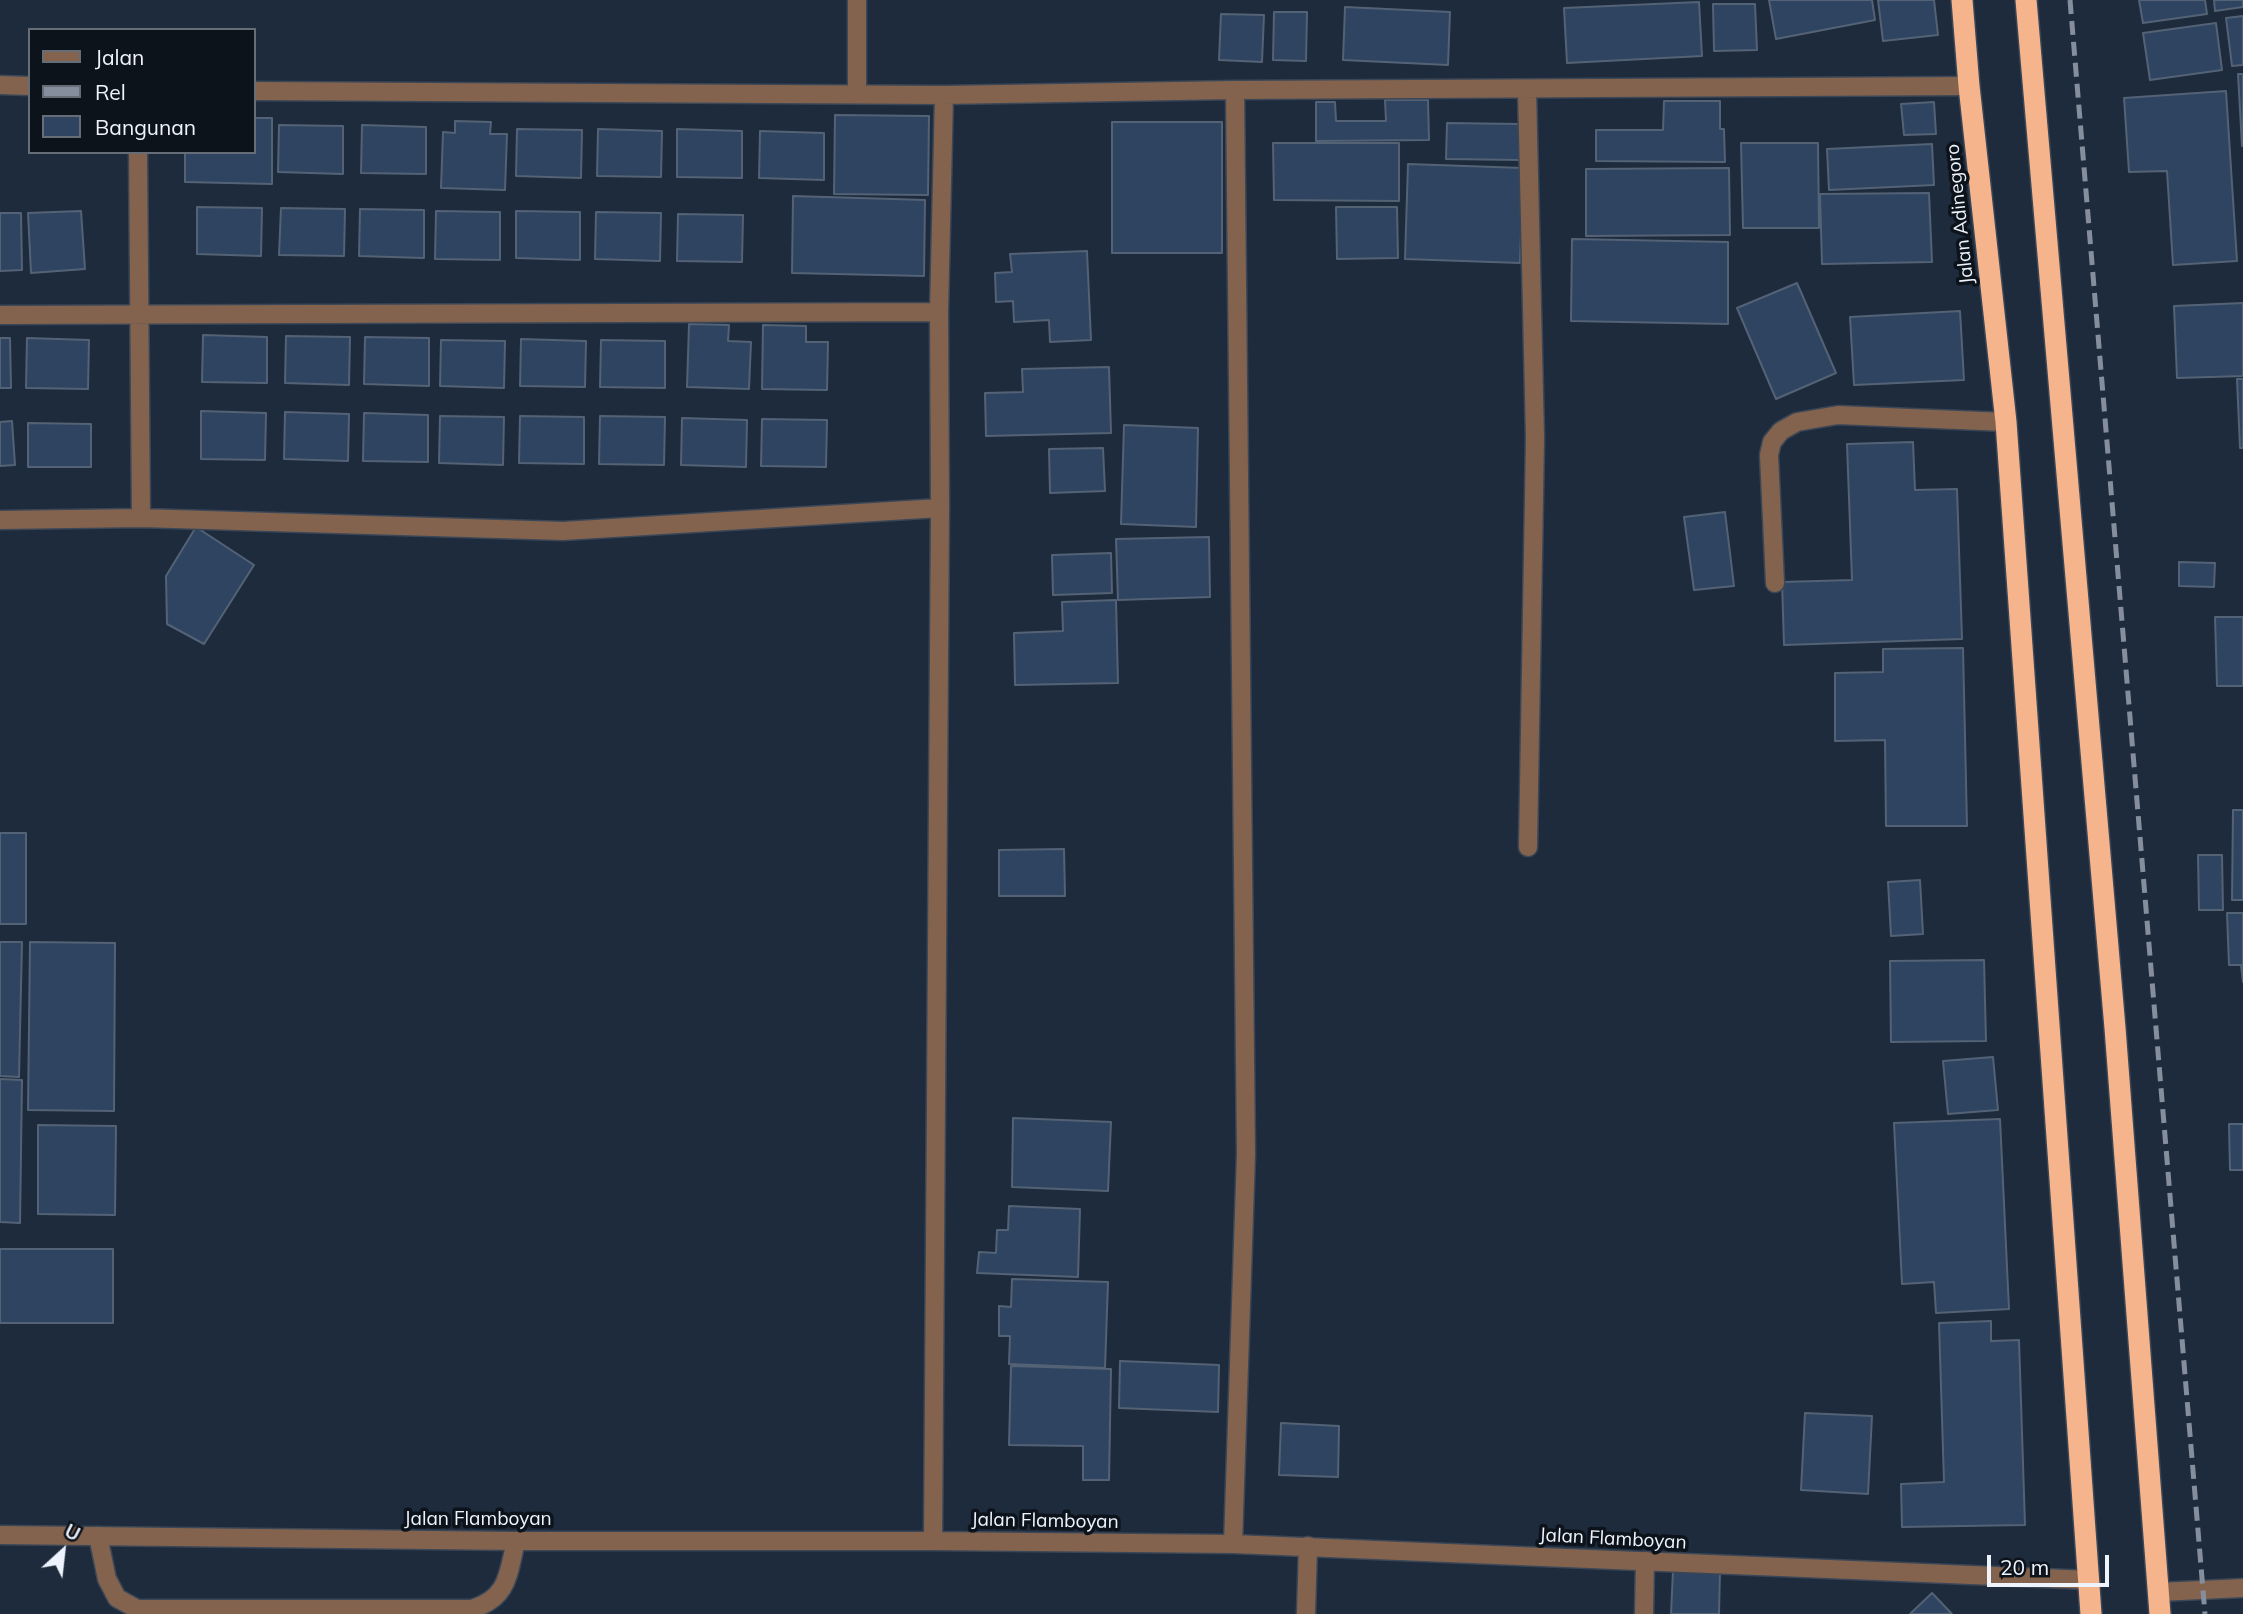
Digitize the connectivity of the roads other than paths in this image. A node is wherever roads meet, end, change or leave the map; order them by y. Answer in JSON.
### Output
{"nodes":[{"id":1,"x":857,"y":0,"type":"edge"},
{"id":2,"x":1962,"y":0,"type":"edge"},
{"id":3,"x":2026,"y":0,"type":"edge"},
{"id":4,"x":0,"y":85,"type":"edge"},
{"id":5,"x":28,"y":86,"type":"edge"},
{"id":6,"x":1969,"y":86,"type":"junction"},
{"id":7,"x":1527,"y":89,"type":"junction"},
{"id":8,"x":1235,"y":90,"type":"junction"},
{"id":9,"x":256,"y":91,"type":"edge"},
{"id":10,"x":857,"y":94,"type":"junction"},
{"id":11,"x":944,"y":95,"type":"junction"},
{"id":12,"x":138,"y":154,"type":"edge"},
{"id":13,"x":939,"y":312,"type":"junction"},
{"id":14,"x":140,"y":314,"type":"junction"},
{"id":15,"x":0,"y":316,"type":"edge"},
{"id":16,"x":2006,"y":422,"type":"junction"},
{"id":17,"x":940,"y":508,"type":"junction"},
{"id":18,"x":141,"y":518,"type":"junction"},
{"id":19,"x":0,"y":520,"type":"edge"},
{"id":20,"x":1775,"y":583,"type":"dead end"},
{"id":21,"x":1528,"y":847,"type":"dead end"},
{"id":22,"x":0,"y":1535,"type":"edge"},
{"id":23,"x":98,"y":1536,"type":"junction"},
{"id":24,"x":516,"y":1541,"type":"junction"},
{"id":25,"x":933,"y":1541,"type":"junction"},
{"id":26,"x":1233,"y":1544,"type":"junction"},
{"id":27,"x":1308,"y":1546,"type":"junction"},
{"id":28,"x":1645,"y":1561,"type":"junction"},
{"id":29,"x":2090,"y":1580,"type":"junction"},
{"id":30,"x":2243,"y":1588,"type":"edge"},
{"id":31,"x":2159,"y":1592,"type":"junction"},
{"id":32,"x":1306,"y":1614,"type":"edge"},
{"id":33,"x":1644,"y":1614,"type":"edge"},
{"id":34,"x":2091,"y":1614,"type":"edge"},
{"id":35,"x":2160,"y":1614,"type":"edge"}],
"edges":[{"from":1,"to":10,"type":"street"},
{"from":2,"to":6,"type":"highway","name":"Jalan Adinegoro"},
{"from":3,"to":31,"type":"highway"},
{"from":4,"to":5,"type":"street"},
{"from":6,"to":7,"type":"street"},
{"from":6,"to":16,"type":"highway","name":"Jalan Adinegoro"},
{"from":7,"to":8,"type":"street"},
{"from":7,"to":21,"type":"street"},
{"from":8,"to":11,"type":"street"},
{"from":8,"to":26,"type":"street"},
{"from":9,"to":10,"type":"street"},
{"from":10,"to":11,"type":"street"},
{"from":11,"to":13,"type":"street"},
{"from":12,"to":14,"type":"street"},
{"from":13,"to":14,"type":"street"},
{"from":13,"to":17,"type":"street"},
{"from":14,"to":15,"type":"street"},
{"from":14,"to":18,"type":"street"},
{"from":16,"to":20,"type":"street"},
{"from":16,"to":29,"type":"highway","name":"Jalan Adinegoro"},
{"from":17,"to":18,"type":"street"},
{"from":17,"to":25,"type":"street"},
{"from":18,"to":19,"type":"street"},
{"from":22,"to":23,"type":"street","name":"Jalan Flamboyan"},
{"from":23,"to":24,"type":"street","name":"Jalan Flamboyan"},
{"from":23,"to":24,"type":"street"},
{"from":24,"to":25,"type":"street","name":"Jalan Flamboyan"},
{"from":25,"to":26,"type":"street","name":"Jalan Flamboyan"},
{"from":26,"to":27,"type":"street","name":"Jalan Flamboyan"},
{"from":27,"to":28,"type":"street","name":"Jalan Flamboyan"},
{"from":27,"to":32,"type":"street"},
{"from":28,"to":29,"type":"street","name":"Jalan Flamboyan"},
{"from":28,"to":33,"type":"street"},
{"from":29,"to":34,"type":"highway","name":"Jalan Adinegoro"},
{"from":30,"to":31,"type":"street"},
{"from":31,"to":35,"type":"highway"}]}
